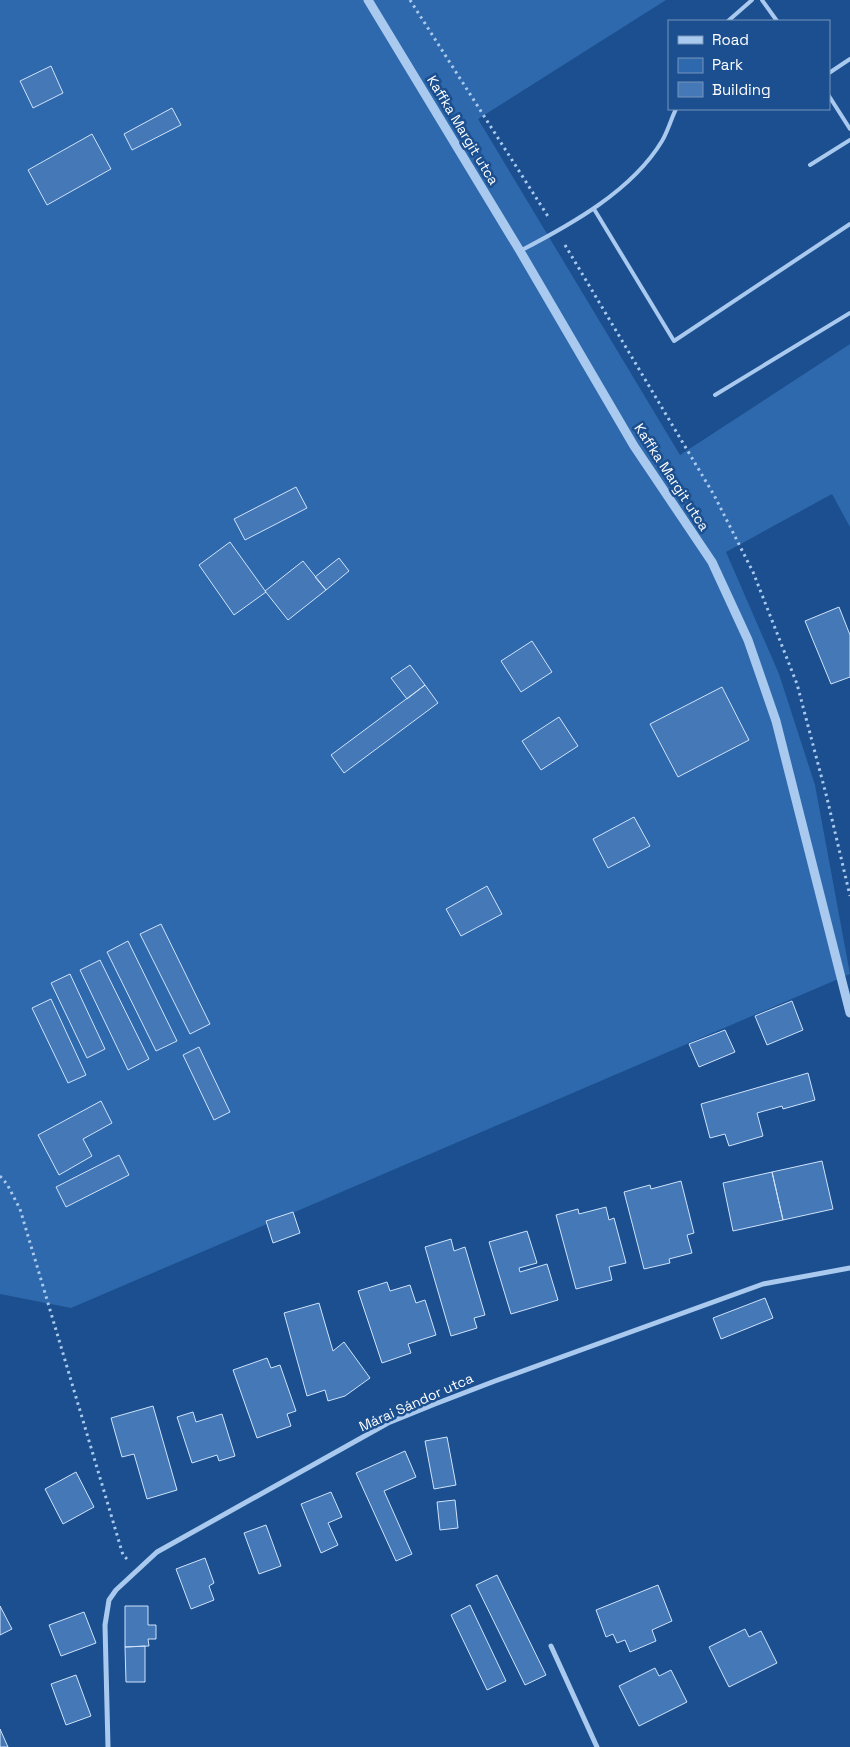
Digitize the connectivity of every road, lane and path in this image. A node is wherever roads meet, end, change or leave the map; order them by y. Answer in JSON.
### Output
{"nodes":[{"id":1,"x":368,"y":0,"type":"edge"},
{"id":2,"x":410,"y":0,"type":"edge"},
{"id":3,"x":752,"y":0,"type":"edge"},
{"id":4,"x":762,"y":0,"type":"edge"},
{"id":5,"x":729,"y":20,"type":"edge"},
{"id":6,"x":776,"y":20,"type":"edge"},
{"id":7,"x":850,"y":59,"type":"edge"},
{"id":8,"x":830,"y":72,"type":"edge"},
{"id":9,"x":830,"y":98,"type":"edge"},
{"id":10,"x":676,"y":110,"type":"edge"},
{"id":11,"x":850,"y":129,"type":"edge"},
{"id":12,"x":850,"y":140,"type":"edge"},
{"id":13,"x":810,"y":165,"type":"dead end"},
{"id":14,"x":594,"y":210,"type":"junction"},
{"id":15,"x":850,"y":224,"type":"edge"},
{"id":16,"x":557,"y":232,"type":"junction"},
{"id":17,"x":520,"y":251,"type":"junction"},
{"id":18,"x":850,"y":313,"type":"edge"},
{"id":19,"x":716,"y":395,"type":"dead end"},
{"id":20,"x":850,"y":896,"type":"edge"},
{"id":21,"x":850,"y":1013,"type":"edge"},
{"id":22,"x":0,"y":1176,"type":"edge"},
{"id":23,"x":850,"y":1268,"type":"edge"},
{"id":24,"x":128,"y":1560,"type":"dead end"},
{"id":25,"x":551,"y":1646,"type":"dead end"},
{"id":26,"x":108,"y":1747,"type":"edge"},
{"id":27,"x":597,"y":1747,"type":"edge"}],
"edges":[{"from":1,"to":17,"type":"street","name":"Kaffka Margit utca"},
{"from":2,"to":16,"type":"path"},
{"from":3,"to":5,"type":"lane"},
{"from":4,"to":6,"type":"lane"},
{"from":7,"to":8,"type":"lane"},
{"from":9,"to":11,"type":"lane"},
{"from":10,"to":14,"type":"lane"},
{"from":12,"to":13,"type":"lane"},
{"from":14,"to":15,"type":"lane"},
{"from":14,"to":16,"type":"lane"},
{"from":16,"to":17,"type":"lane"},
{"from":16,"to":20,"type":"path"},
{"from":17,"to":21,"type":"street","name":"Kaffka Margit utca"},
{"from":18,"to":19,"type":"lane"},
{"from":22,"to":24,"type":"path"},
{"from":23,"to":26,"type":"street","name":"Márai Sándor utca"},
{"from":25,"to":27,"type":"street"}]}
